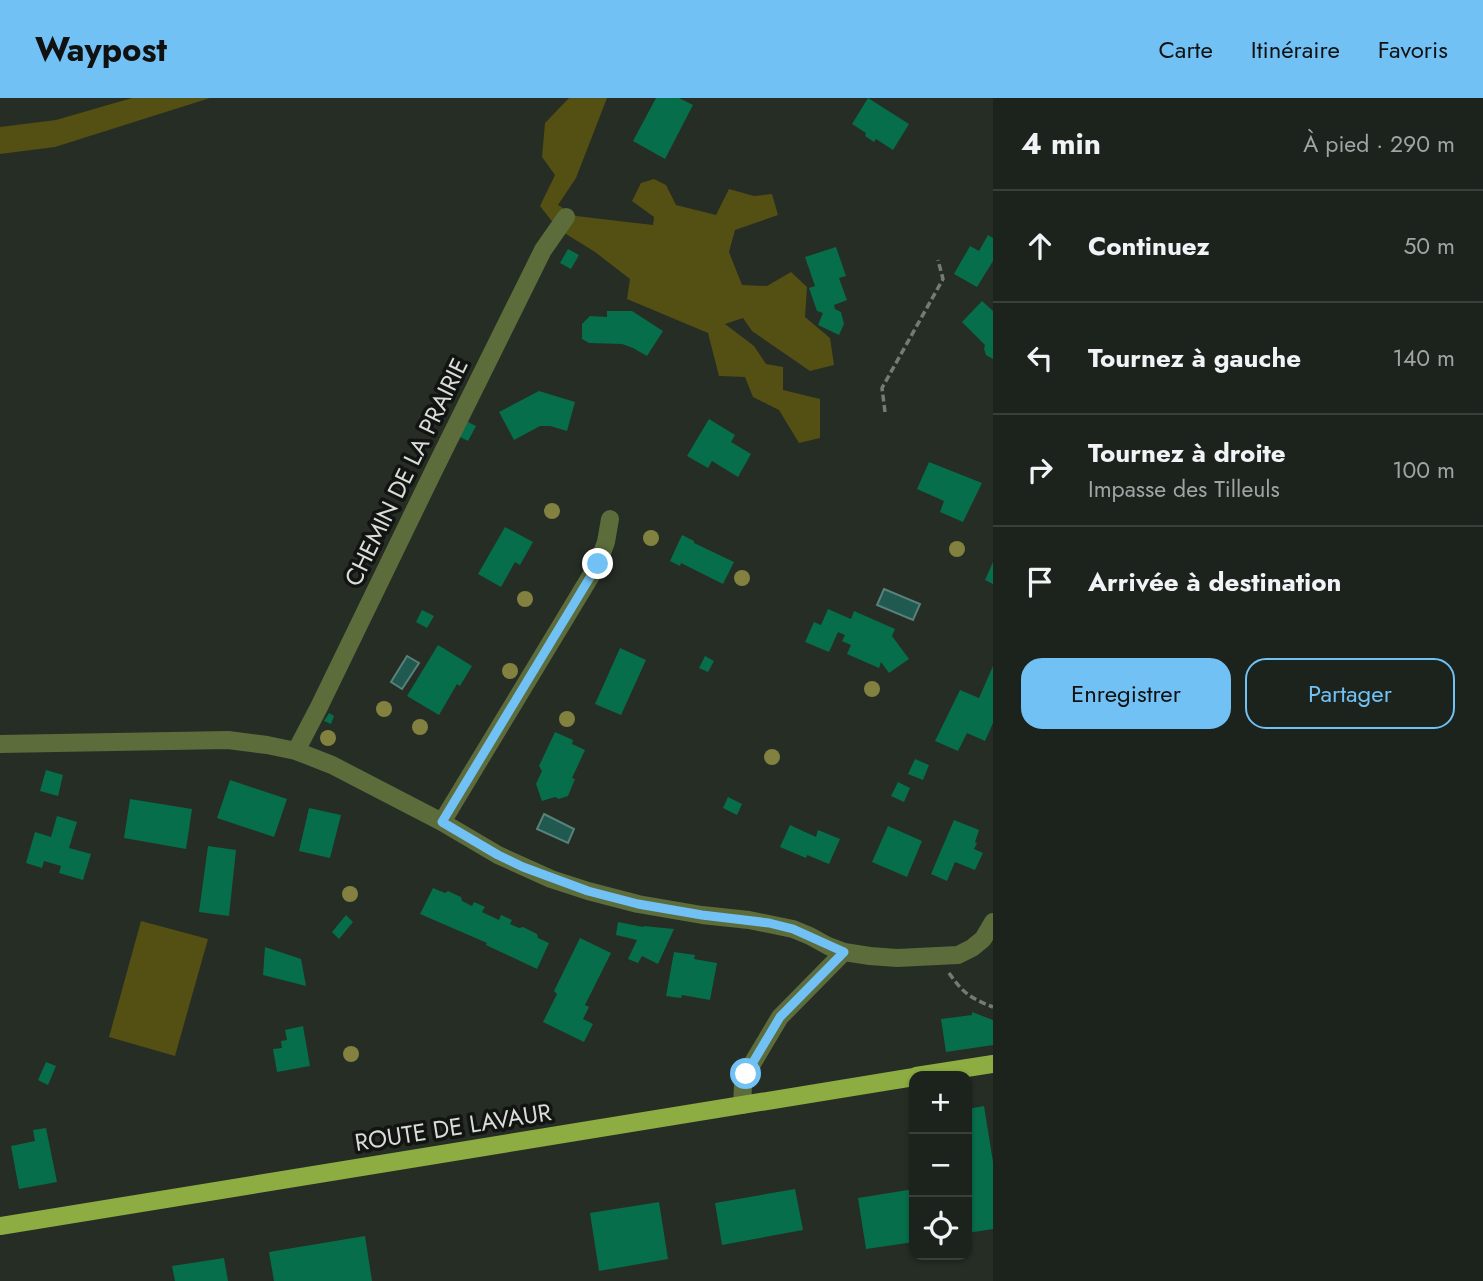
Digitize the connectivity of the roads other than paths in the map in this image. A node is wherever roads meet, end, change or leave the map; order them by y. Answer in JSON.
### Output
{"nodes":[{"id":1,"x":566,"y":218,"type":"dead end"},
{"id":2,"x":610,"y":519,"type":"dead end"},
{"id":3,"x":0,"y":744,"type":"edge"},
{"id":4,"x":296,"y":751,"type":"junction"},
{"id":5,"x":442,"y":822,"type":"junction"},
{"id":6,"x":993,"y":922,"type":"edge"},
{"id":7,"x":844,"y":952,"type":"junction"},
{"id":8,"x":993,"y":1063,"type":"edge"},
{"id":9,"x":945,"y":1071,"type":"edge"},
{"id":10,"x":909,"y":1077,"type":"edge"},
{"id":11,"x":742,"y":1105,"type":"junction"},
{"id":12,"x":0,"y":1226,"type":"edge"}],
"edges":[{"from":1,"to":4,"type":"street","name":"CHEMIN DE LA PRAIRIE"},
{"from":2,"to":5,"type":"street"},
{"from":3,"to":4,"type":"street"},
{"from":4,"to":5,"type":"street"},
{"from":5,"to":7,"type":"street"},
{"from":6,"to":7,"type":"street"},
{"from":7,"to":11,"type":"street"},
{"from":8,"to":9,"type":"main road","name":"ROUTE DE LAVAUR"},
{"from":10,"to":11,"type":"main road","name":"ROUTE DE LAVAUR"},
{"from":11,"to":12,"type":"main road","name":"ROUTE DE LAVAUR"}]}
